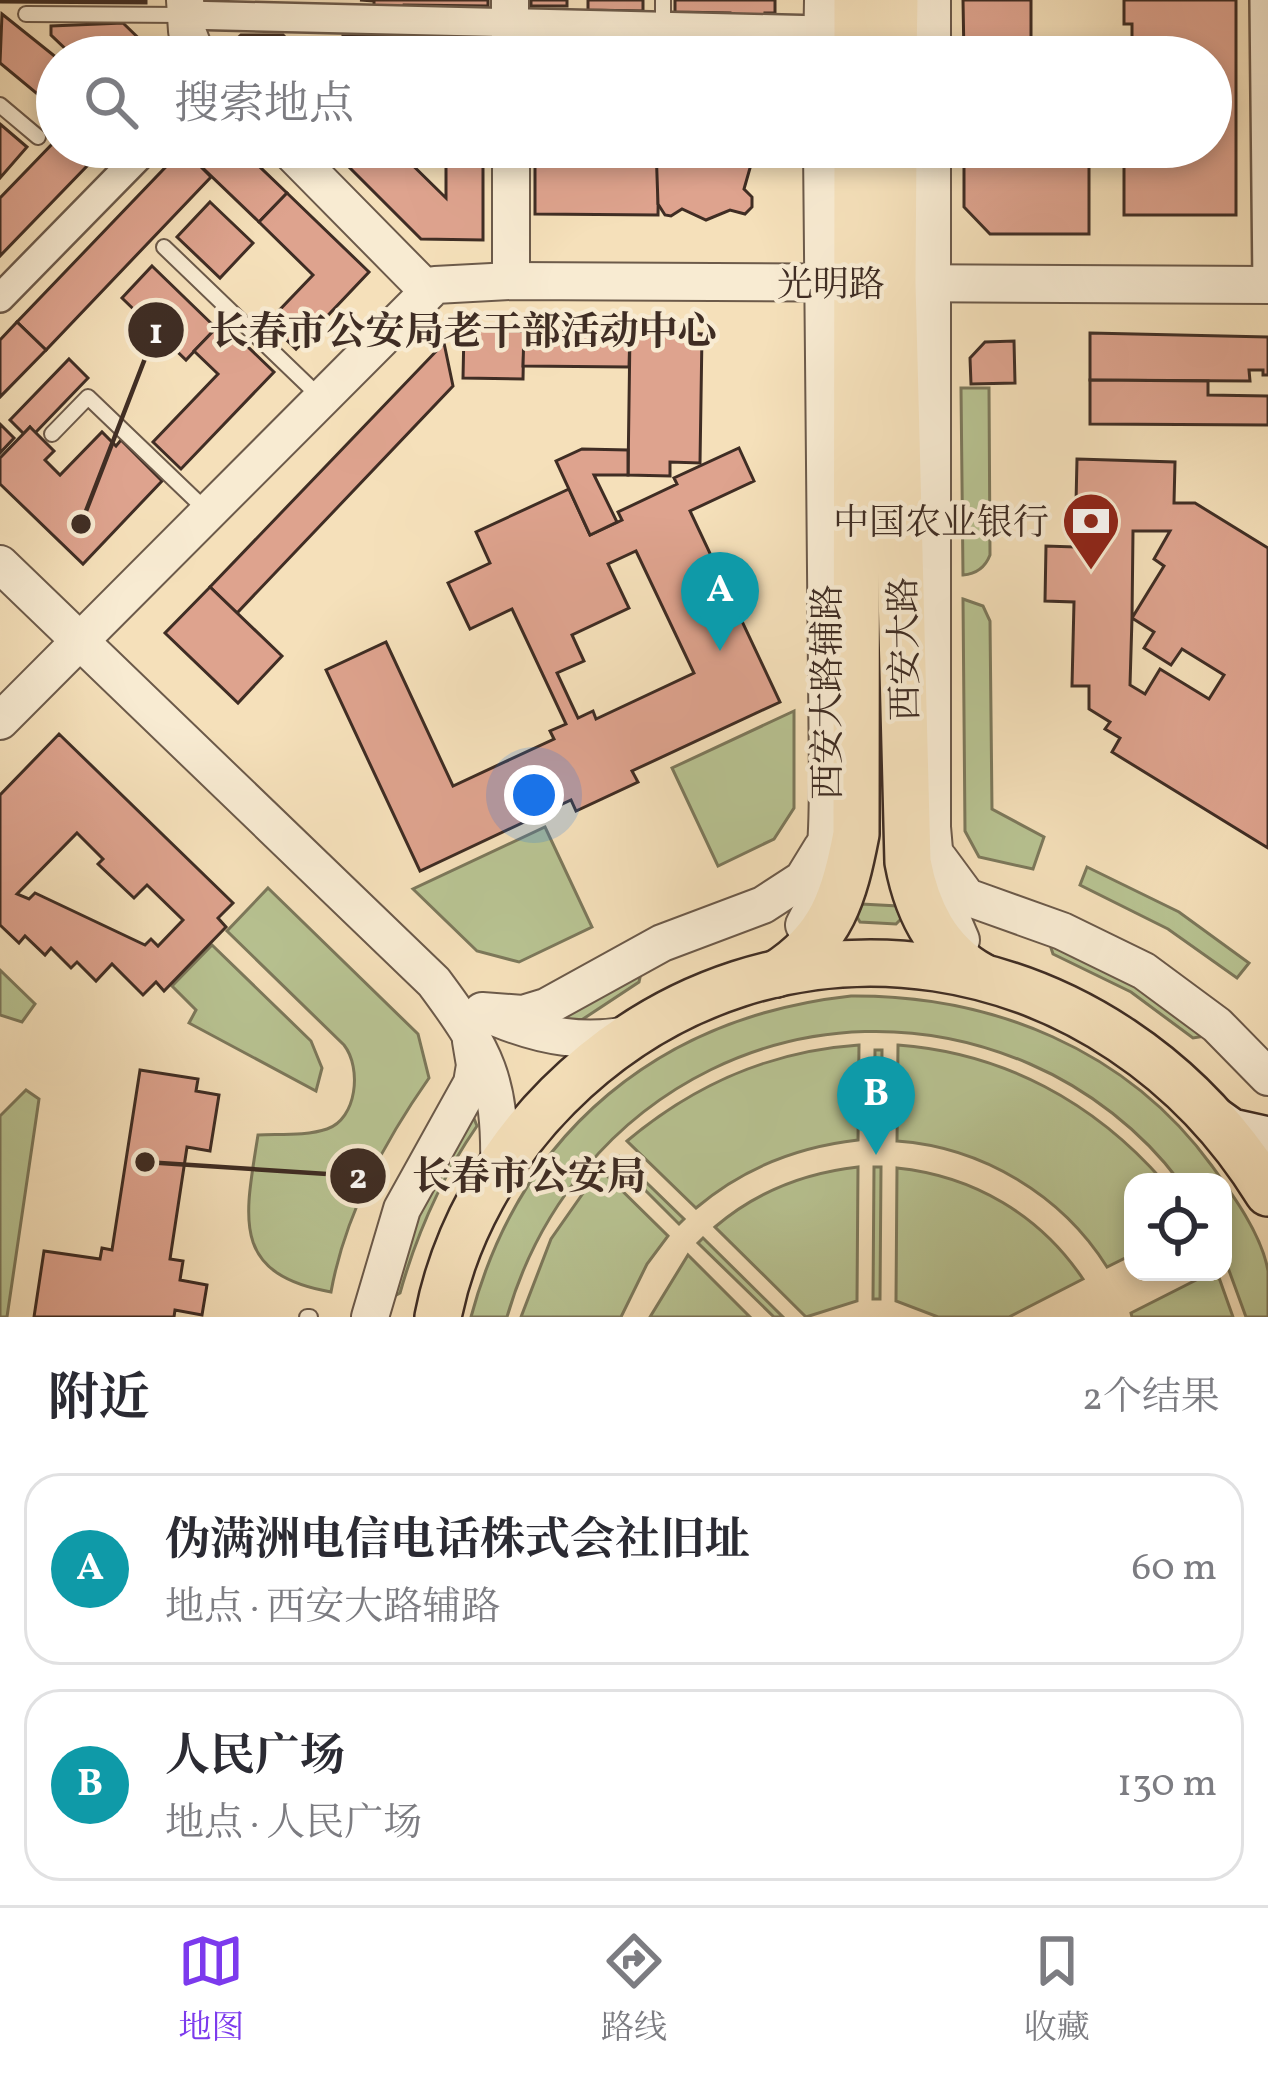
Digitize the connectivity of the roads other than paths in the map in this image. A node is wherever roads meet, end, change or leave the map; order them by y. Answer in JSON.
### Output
{"nodes":[{"id":1,"x":857,"y":0,"type":"edge"},
{"id":2,"x":895,"y":0,"type":"edge"},
{"id":3,"x":932,"y":0,"type":"edge"},
{"id":4,"x":1264,"y":0,"type":"edge"},
{"id":5,"x":185,"y":8,"type":"edge"},
{"id":6,"x":663,"y":13,"type":"edge"},
{"id":7,"x":26,"y":14,"type":"dead end"},
{"id":8,"x":510,"y":26,"type":"edge"},
{"id":9,"x":831,"y":36,"type":"edge"},
{"id":10,"x":894,"y":36,"type":"edge"},
{"id":11,"x":932,"y":36,"type":"edge"},
{"id":12,"x":0,"y":105,"type":"edge"},
{"id":13,"x":36,"y":134,"type":"edge"},
{"id":14,"x":127,"y":168,"type":"edge"},
{"id":15,"x":307,"y":168,"type":"edge"},
{"id":16,"x":511,"y":168,"type":"edge"},
{"id":17,"x":830,"y":168,"type":"edge"},
{"id":18,"x":860,"y":168,"type":"edge"},
{"id":19,"x":891,"y":168,"type":"edge"},
{"id":20,"x":923,"y":168,"type":"edge"},
{"id":21,"x":164,"y":248,"type":"dead end"},
{"id":22,"x":511,"y":281,"type":"junction"},
{"id":23,"x":876,"y":283,"type":"junction"},
{"id":24,"x":1268,"y":285,"type":"edge"},
{"id":25,"x":426,"y":290,"type":"junction"},
{"id":26,"x":0,"y":298,"type":"edge"},
{"id":27,"x":320,"y":397,"type":"junction"},
{"id":28,"x":52,"y":434,"type":"dead end"},
{"id":29,"x":207,"y":511,"type":"junction"},
{"id":30,"x":0,"y":563,"type":"edge"},
{"id":31,"x":80,"y":640,"type":"junction"},
{"id":32,"x":0,"y":721,"type":"edge"},
{"id":33,"x":932,"y":827,"type":"junction"},
{"id":34,"x":827,"y":832,"type":"junction"},
{"id":35,"x":992,"y":979,"type":"junction"},
{"id":36,"x":755,"y":980,"type":"junction"},
{"id":37,"x":474,"y":1019,"type":"junction"},
{"id":38,"x":634,"y":1034,"type":"junction"},
{"id":39,"x":1268,"y":1077,"type":"edge"},
{"id":40,"x":1235,"y":1128,"type":"edge"},
{"id":41,"x":1268,"y":1158,"type":"edge"},
{"id":42,"x":499,"y":1168,"type":"junction"},
{"id":43,"x":1268,"y":1193,"type":"edge"},
{"id":44,"x":370,"y":1317,"type":"edge"},
{"id":45,"x":438,"y":1317,"type":"edge"}],
"edges":[{"from":1,"to":9,"type":"main road"},
{"from":2,"to":10,"type":"main road"},
{"from":3,"to":11,"type":"street"},
{"from":4,"to":24,"type":"street"},
{"from":5,"to":7,"type":"lane"},
{"from":5,"to":8,"type":"street"},
{"from":6,"to":8,"type":"street"},
{"from":6,"to":9,"type":"street"},
{"from":12,"to":13,"type":"lane"},
{"from":14,"to":26,"type":"street"},
{"from":15,"to":25,"type":"street"},
{"from":16,"to":22,"type":"street"},
{"from":17,"to":23,"type":"street","name":"西安大路辅路"},
{"from":18,"to":23,"type":"main road","name":"西安大路"},
{"from":19,"to":23,"type":"main road","name":"西安大路"},
{"from":20,"to":23,"type":"street","name":"西安大路辅路"},
{"from":21,"to":27,"type":"lane"},
{"from":22,"to":23,"type":"street","name":"光明路"},
{"from":22,"to":25,"type":"street","name":"光明路"},
{"from":23,"to":24,"type":"street","name":"光明路"},
{"from":23,"to":33,"type":"street","name":"西安大路辅路"},
{"from":23,"to":34,"type":"street","name":"西安大路辅路"},
{"from":23,"to":35,"type":"main road","name":"西安大路"},
{"from":23,"to":36,"type":"main road","name":"西安大路"},
{"from":25,"to":27,"type":"street"},
{"from":27,"to":29,"type":"street"},
{"from":28,"to":29,"type":"lane"},
{"from":29,"to":31,"type":"street"},
{"from":30,"to":31,"type":"street"},
{"from":31,"to":32,"type":"street"},
{"from":31,"to":37,"type":"street"},
{"from":33,"to":35,"type":"street","name":"西安大路辅路"},
{"from":33,"to":39,"type":"street"},
{"from":34,"to":36,"type":"street","name":"西安大路辅路"},
{"from":34,"to":37,"type":"street"},
{"from":35,"to":36,"type":"main road"},
{"from":35,"to":40,"type":"main road"},
{"from":36,"to":38,"type":"main road"},
{"from":37,"to":38,"type":"street"},
{"from":37,"to":42,"type":"street"},
{"from":37,"to":44,"type":"street"},
{"from":38,"to":42,"type":"main road"},
{"from":40,"to":41,"type":"main road"},
{"from":40,"to":43,"type":"main road"},
{"from":42,"to":45,"type":"main road"}]}
